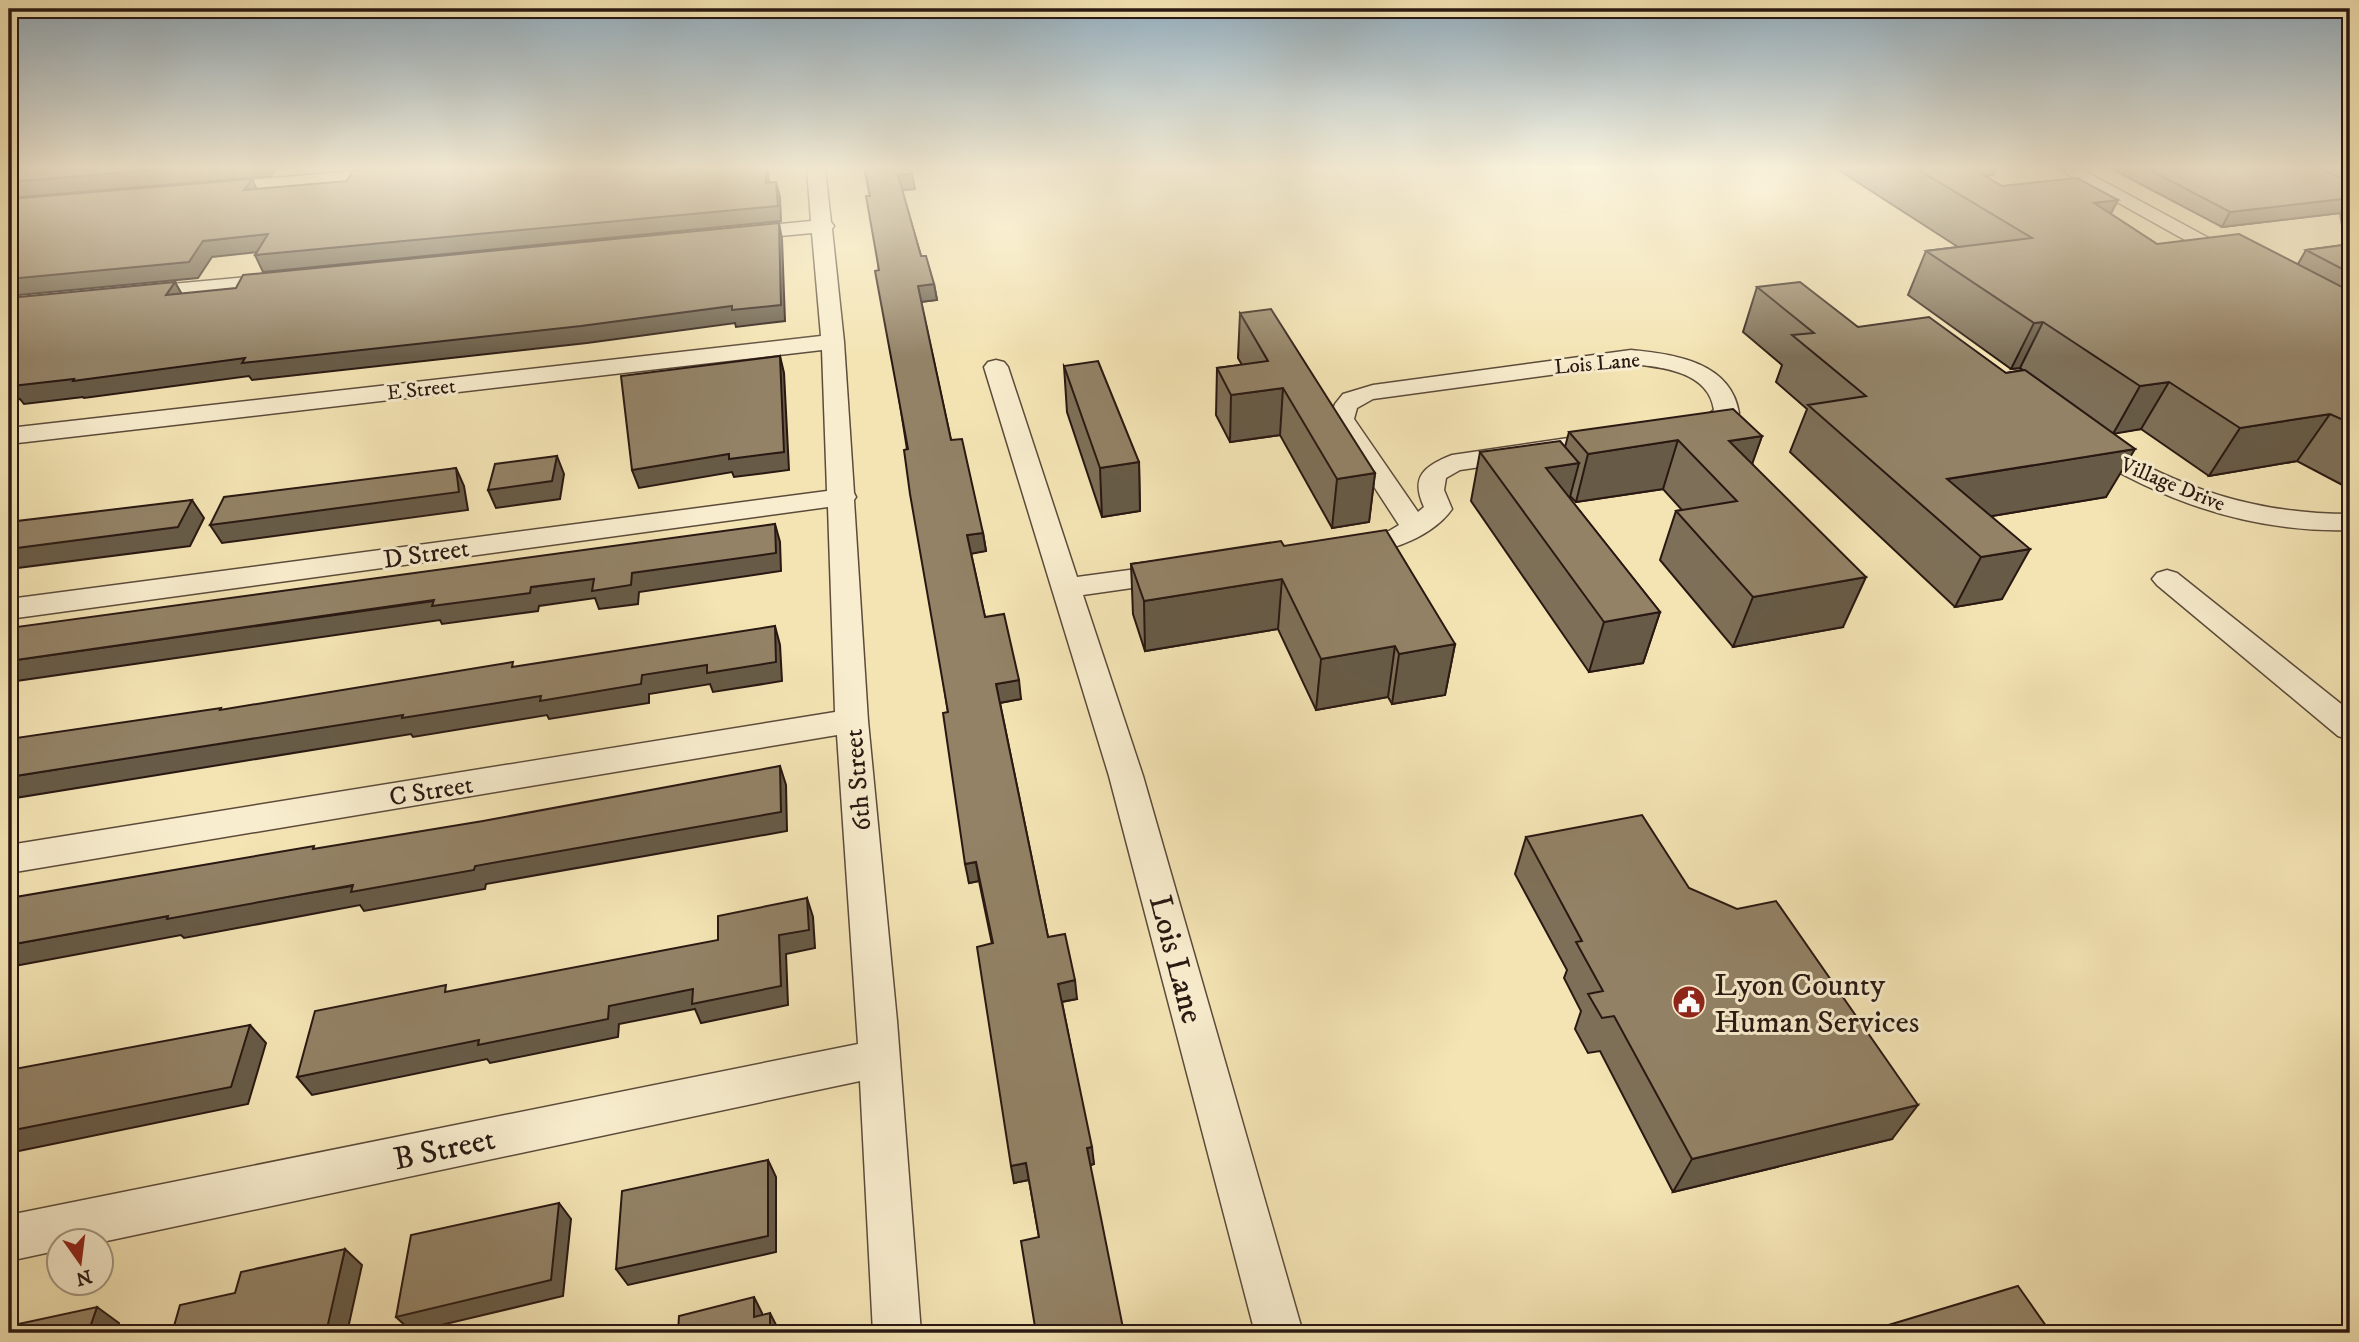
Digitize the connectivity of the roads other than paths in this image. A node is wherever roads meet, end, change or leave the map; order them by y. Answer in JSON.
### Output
{"nodes":[{"id":1,"x":767,"y":232,"type":"edge"},
{"id":2,"x":824,"y":232,"type":"edge"},
{"id":3,"x":2182,"y":232,"type":"edge"},
{"id":4,"x":722,"y":236,"type":"edge"},
{"id":5,"x":2255,"y":271,"type":"edge"},
{"id":6,"x":297,"y":278,"type":"edge"},
{"id":7,"x":118,"y":296,"type":"edge"},
{"id":8,"x":833,"y":342,"type":"junction"},
{"id":9,"x":996,"y":367,"type":"dead end"},
{"id":10,"x":1667,"y":432,"type":"edge"},
{"id":11,"x":2072,"y":434,"type":"edge"},
{"id":12,"x":9,"y":436,"type":"edge"},
{"id":13,"x":1639,"y":436,"type":"edge"},
{"id":14,"x":843,"y":497,"type":"junction"},
{"id":15,"x":2350,"y":522,"type":"edge"},
{"id":16,"x":1415,"y":528,"type":"junction"},
{"id":17,"x":1324,"y":550,"type":"edge"},
{"id":18,"x":1196,"y":570,"type":"edge"},
{"id":19,"x":2167,"y":579,"type":"dead end"},
{"id":20,"x":1065,"y":588,"type":"junction"},
{"id":21,"x":9,"y":609,"type":"edge"},
{"id":22,"x":852,"y":721,"type":"junction"},
{"id":23,"x":2350,"y":728,"type":"edge"},
{"id":24,"x":9,"y":859,"type":"edge"},
{"id":25,"x":879,"y":1058,"type":"junction"},
{"id":26,"x":9,"y":1238,"type":"edge"},
{"id":27,"x":897,"y":1333,"type":"edge"},
{"id":28,"x":1279,"y":1333,"type":"edge"}],
"edges":[{"from":1,"to":4,"type":"street"},
{"from":2,"to":8,"type":"street","name":"6th Street"},
{"from":3,"to":5,"type":"street"},
{"from":6,"to":7,"type":"street"},
{"from":8,"to":12,"type":"street","name":"E Street"},
{"from":8,"to":14,"type":"street","name":"6th Street"},
{"from":9,"to":20,"type":"street","name":"Lois Lane"},
{"from":10,"to":16,"type":"street","name":"Lois Lane"},
{"from":11,"to":15,"type":"street","name":"Village Drive"},
{"from":13,"to":16,"type":"street"},
{"from":14,"to":21,"type":"street","name":"D Street"},
{"from":14,"to":22,"type":"street","name":"6th Street"},
{"from":16,"to":17,"type":"street"},
{"from":18,"to":20,"type":"street"},
{"from":19,"to":23,"type":"street"},
{"from":20,"to":28,"type":"street","name":"Lois Lane"},
{"from":22,"to":24,"type":"street","name":"C Street"},
{"from":22,"to":25,"type":"street","name":"6th Street"},
{"from":25,"to":26,"type":"street","name":"B Street"},
{"from":25,"to":27,"type":"street","name":"6th Street"}]}
